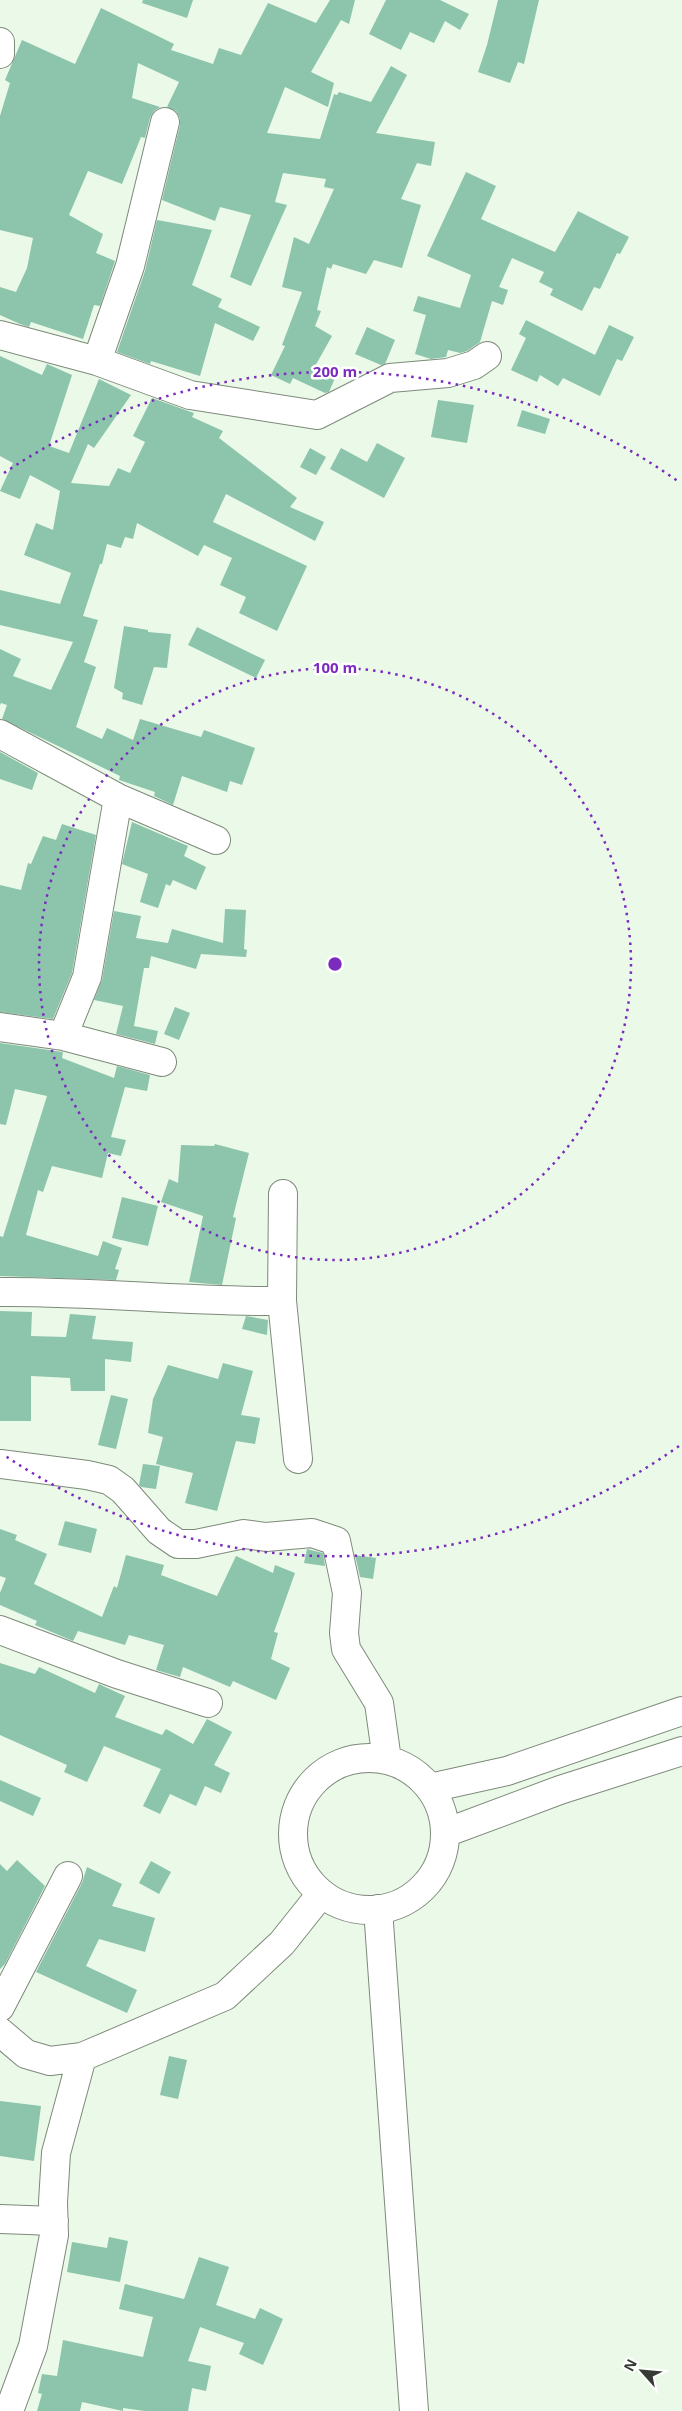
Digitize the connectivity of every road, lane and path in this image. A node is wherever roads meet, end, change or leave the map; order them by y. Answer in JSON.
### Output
{"nodes":[{"id":1,"x":0,"y":42,"type":"edge"},
{"id":2,"x":0,"y":54,"type":"edge"},
{"id":3,"x":165,"y":122,"type":"dead end"},
{"id":4,"x":0,"y":335,"type":"edge"},
{"id":5,"x":487,"y":356,"type":"dead end"},
{"id":6,"x":97,"y":361,"type":"junction"},
{"id":7,"x":0,"y":734,"type":"edge"},
{"id":8,"x":118,"y":798,"type":"junction"},
{"id":9,"x":216,"y":840,"type":"dead end"},
{"id":10,"x":0,"y":1027,"type":"edge"},
{"id":11,"x":63,"y":1036,"type":"junction"},
{"id":12,"x":162,"y":1062,"type":"dead end"},
{"id":13,"x":283,"y":1194,"type":"dead end"},
{"id":14,"x":0,"y":1292,"type":"edge"},
{"id":15,"x":282,"y":1301,"type":"junction"},
{"id":16,"x":298,"y":1459,"type":"dead end"},
{"id":17,"x":0,"y":1464,"type":"edge"},
{"id":18,"x":0,"y":1630,"type":"edge"},
{"id":19,"x":208,"y":1703,"type":"dead end"},
{"id":20,"x":682,"y":1711,"type":"edge"},
{"id":21,"x":682,"y":1751,"type":"edge"},
{"id":22,"x":387,"y":1760,"type":"junction"},
{"id":23,"x":430,"y":1788,"type":"junction"},
{"id":24,"x":445,"y":1833,"type":"junction"},
{"id":25,"x":68,"y":1876,"type":"dead end"},
{"id":26,"x":321,"y":1894,"type":"junction"},
{"id":27,"x":378,"y":1909,"type":"junction"},
{"id":28,"x":0,"y":2007,"type":"edge"},
{"id":29,"x":6,"y":2043,"type":"edge"},
{"id":30,"x":82,"y":2057,"type":"junction"},
{"id":31,"x":0,"y":2219,"type":"edge"},
{"id":32,"x":54,"y":2221,"type":"junction"},
{"id":33,"x":8,"y":2411,"type":"edge"},
{"id":34,"x":414,"y":2411,"type":"edge"}],
"edges":[{"from":1,"to":2,"type":"street"},
{"from":3,"to":6,"type":"street"},
{"from":4,"to":6,"type":"street"},
{"from":5,"to":6,"type":"street"},
{"from":7,"to":8,"type":"street"},
{"from":8,"to":9,"type":"street"},
{"from":8,"to":11,"type":"street"},
{"from":10,"to":11,"type":"street"},
{"from":11,"to":12,"type":"street"},
{"from":13,"to":15,"type":"street"},
{"from":14,"to":15,"type":"street"},
{"from":15,"to":16,"type":"street"},
{"from":17,"to":22,"type":"street"},
{"from":18,"to":19,"type":"street"},
{"from":20,"to":23,"type":"street"},
{"from":21,"to":24,"type":"street"},
{"from":22,"to":23,"type":"street"},
{"from":22,"to":26,"type":"street"},
{"from":23,"to":24,"type":"street"},
{"from":24,"to":27,"type":"street"},
{"from":25,"to":28,"type":"street"},
{"from":26,"to":27,"type":"street"},
{"from":26,"to":30,"type":"street"},
{"from":27,"to":34,"type":"street"},
{"from":29,"to":30,"type":"street"},
{"from":30,"to":32,"type":"street"},
{"from":31,"to":32,"type":"street"},
{"from":32,"to":33,"type":"street"}]}
